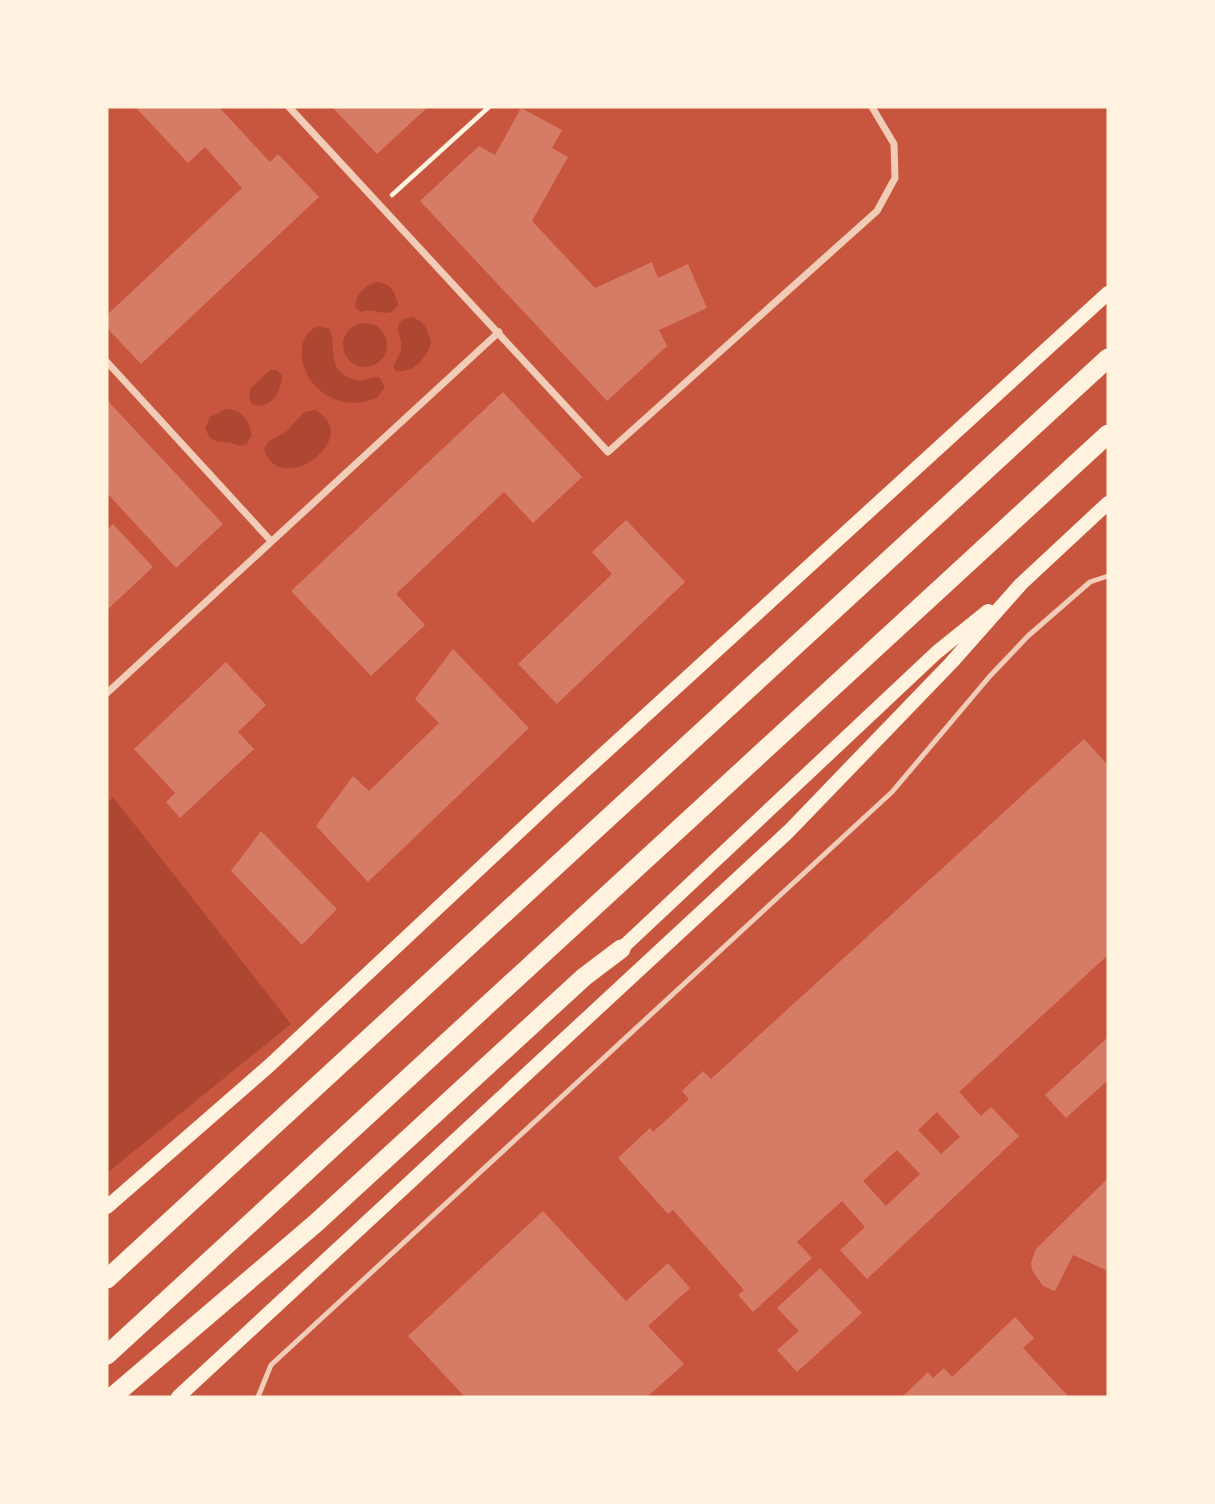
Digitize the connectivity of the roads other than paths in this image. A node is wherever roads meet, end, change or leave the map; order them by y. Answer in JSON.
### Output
{"nodes":[{"id":1,"x":289,"y":107,"type":"edge"},
{"id":2,"x":872,"y":107,"type":"edge"},
{"id":3,"x":1108,"y":293,"type":"edge"},
{"id":4,"x":499,"y":332,"type":"junction"},
{"id":5,"x":1108,"y":358,"type":"edge"},
{"id":6,"x":107,"y":362,"type":"edge"},
{"id":7,"x":1108,"y":434,"type":"edge"},
{"id":8,"x":1108,"y":503,"type":"edge"},
{"id":9,"x":1101,"y":516,"type":"edge"},
{"id":10,"x":271,"y":541,"type":"junction"},
{"id":11,"x":1108,"y":576,"type":"edge"},
{"id":12,"x":1021,"y":584,"type":"junction"},
{"id":13,"x":107,"y":693,"type":"edge"},
{"id":14,"x":621,"y":949,"type":"joint"},
{"id":15,"x":131,"y":1188,"type":"junction"},
{"id":16,"x":107,"y":1207,"type":"edge"},
{"id":17,"x":107,"y":1215,"type":"edge"},
{"id":18,"x":107,"y":1279,"type":"edge"},
{"id":19,"x":107,"y":1355,"type":"edge"},
{"id":20,"x":112,"y":1397,"type":"edge"},
{"id":21,"x":178,"y":1397,"type":"edge"},
{"id":22,"x":258,"y":1397,"type":"edge"}],
"edges":[{"from":1,"to":4,"type":"street"},
{"from":2,"to":4,"type":"street"},
{"from":3,"to":15,"type":"main road"},
{"from":4,"to":10,"type":"street"},
{"from":5,"to":18,"type":"highway"},
{"from":6,"to":10,"type":"street"},
{"from":7,"to":19,"type":"highway"},
{"from":8,"to":9,"type":"main road"},
{"from":9,"to":12,"type":"main road"},
{"from":10,"to":13,"type":"street"},
{"from":11,"to":22,"type":"lane"},
{"from":12,"to":14,"type":"main road"},
{"from":12,"to":21,"type":"main road"},
{"from":14,"to":20,"type":"highway"},
{"from":15,"to":16,"type":"main road"},
{"from":15,"to":17,"type":"main road"}]}
